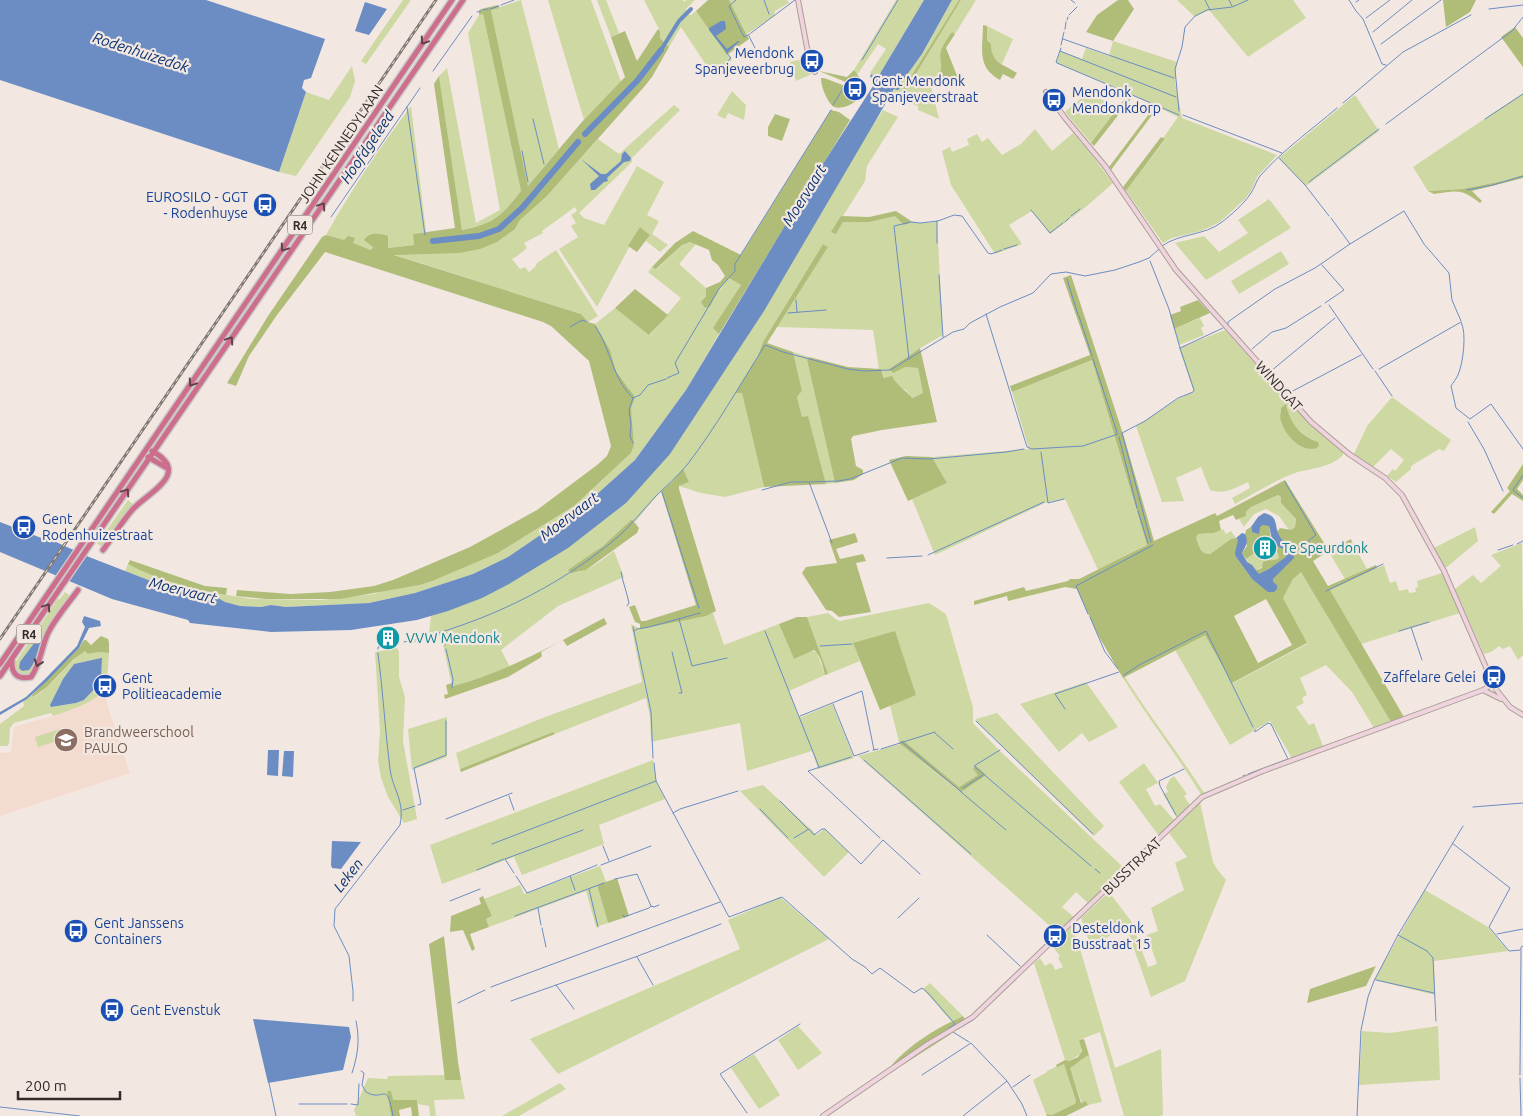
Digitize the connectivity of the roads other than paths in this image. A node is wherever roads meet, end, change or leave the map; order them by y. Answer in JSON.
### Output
{"nodes":[{"id":1,"x":452,"y":0,"type":"edge"},
{"id":2,"x":463,"y":0,"type":"edge"},
{"id":3,"x":798,"y":0,"type":"edge"},
{"id":4,"x":815,"y":72,"type":"dead end"},
{"id":5,"x":1046,"y":92,"type":"dead end"},
{"id":6,"x":147,"y":449,"type":"junction"},
{"id":7,"x":144,"y":454,"type":"junction"},
{"id":8,"x":152,"y":455,"type":"junction"},
{"id":9,"x":104,"y":550,"type":"dead end"},
{"id":10,"x":78,"y":590,"type":"dead end"},
{"id":11,"x":12,"y":659,"type":"junction"},
{"id":12,"x":0,"y":664,"type":"edge"},
{"id":13,"x":0,"y":676,"type":"edge"},
{"id":14,"x":1493,"y":684,"type":"junction"},
{"id":15,"x":1483,"y":690,"type":"junction"},
{"id":16,"x":1503,"y":700,"type":"junction"},
{"id":17,"x":1523,"y":714,"type":"edge"},
{"id":18,"x":823,"y":1116,"type":"edge"}],
"edges":[{"from":1,"to":6,"type":"highway","name":"JOHN KENNEDYLAAN","number":"R4","one_way":true},
{"from":8,"to":2,"type":"highway","name":"JOHN KENNEDYLAAN","number":"R4","one_way":true},
{"from":3,"to":4,"type":"street"},
{"from":5,"to":14,"type":"street","name":"WINDGAT"},
{"from":6,"to":7,"type":"highway","number":"R4"},
{"from":6,"to":8,"type":"highway"},
{"from":7,"to":8,"type":"highway"},
{"from":7,"to":12,"type":"highway","number":"R4"},
{"from":8,"to":9,"type":"highway"},
{"from":11,"to":8,"type":"highway","number":"R4","one_way":true},
{"from":10,"to":11,"type":"highway","one_way":true},
{"from":11,"to":13,"type":"highway","number":"R4"},
{"from":14,"to":15,"type":"street","name":"BUSSTRAAT"},
{"from":14,"to":16,"type":"street","name":"WINDGAT"},
{"from":15,"to":16,"type":"street"},
{"from":15,"to":18,"type":"street","name":"BUSSTRAAT"},
{"from":16,"to":17,"type":"street"}]}
